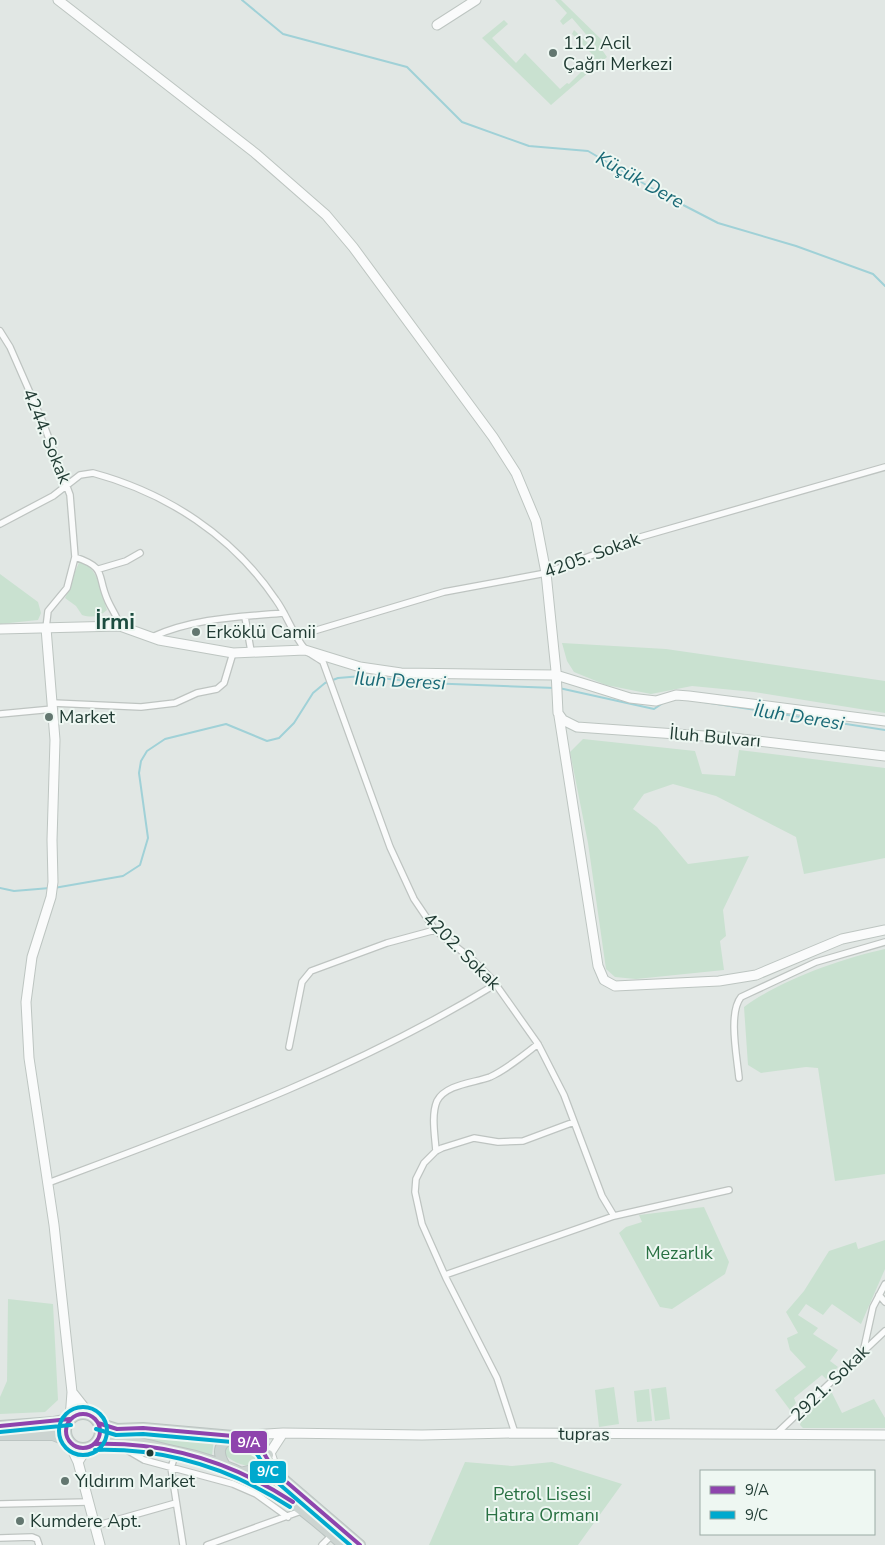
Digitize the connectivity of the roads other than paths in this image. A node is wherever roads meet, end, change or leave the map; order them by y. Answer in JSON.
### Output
{"nodes":[{"id":1,"x":58,"y":0,"type":"edge"},
{"id":2,"x":476,"y":0,"type":"edge"},
{"id":3,"x":437,"y":25,"type":"dead end"},
{"id":4,"x":0,"y":331,"type":"edge"},
{"id":5,"x":885,"y":468,"type":"edge"},
{"id":6,"x":67,"y":485,"type":"junction"},
{"id":7,"x":0,"y":524,"type":"edge"},
{"id":8,"x":140,"y":553,"type":"dead end"},
{"id":9,"x":75,"y":558,"type":"junction"},
{"id":10,"x":99,"y":569,"type":"junction"},
{"id":11,"x":546,"y":573,"type":"junction"},
{"id":12,"x":284,"y":613,"type":"junction"},
{"id":13,"x":245,"y":616,"type":"junction"},
{"id":14,"x":120,"y":626,"type":"junction"},
{"id":15,"x":46,"y":628,"type":"junction"},
{"id":16,"x":0,"y":629,"type":"edge"},
{"id":17,"x":297,"y":636,"type":"junction"},
{"id":18,"x":152,"y":637,"type":"junction"},
{"id":19,"x":305,"y":650,"type":"junction"},
{"id":20,"x":251,"y":652,"type":"junction"},
{"id":21,"x":233,"y":653,"type":"junction"},
{"id":22,"x":556,"y":678,"type":"junction"},
{"id":23,"x":53,"y":706,"type":"junction"},
{"id":24,"x":558,"y":709,"type":"junction"},
{"id":25,"x":0,"y":714,"type":"edge"},
{"id":26,"x":885,"y":721,"type":"edge"},
{"id":27,"x":885,"y":756,"type":"edge"},
{"id":28,"x":435,"y":930,"type":"junction"},
{"id":29,"x":885,"y":930,"type":"edge"},
{"id":30,"x":885,"y":942,"type":"edge"},
{"id":31,"x":496,"y":984,"type":"junction"},
{"id":32,"x":538,"y":1044,"type":"junction"},
{"id":33,"x":289,"y":1047,"type":"dead end"},
{"id":34,"x":739,"y":1078,"type":"dead end"},
{"id":35,"x":574,"y":1122,"type":"junction"},
{"id":36,"x":436,"y":1151,"type":"junction"},
{"id":37,"x":48,"y":1183,"type":"junction"},
{"id":38,"x":729,"y":1190,"type":"dead end"},
{"id":39,"x":614,"y":1216,"type":"junction"},
{"id":40,"x":445,"y":1276,"type":"junction"},
{"id":41,"x":885,"y":1284,"type":"edge"},
{"id":42,"x":879,"y":1295,"type":"junction"},
{"id":43,"x":885,"y":1302,"type":"edge"},
{"id":44,"x":885,"y":1331,"type":"edge"},
{"id":45,"x":864,"y":1349,"type":"junction"},
{"id":46,"x":72,"y":1392,"type":"junction"},
{"id":47,"x":70,"y":1419,"type":"junction"},
{"id":48,"x":95,"y":1419,"type":"junction"},
{"id":49,"x":0,"y":1426,"type":"edge"},
{"id":50,"x":283,"y":1432,"type":"junction"},
{"id":51,"x":515,"y":1433,"type":"junction"},
{"id":52,"x":0,"y":1435,"type":"edge"},
{"id":53,"x":775,"y":1435,"type":"junction"},
{"id":54,"x":885,"y":1435,"type":"edge"},
{"id":55,"x":233,"y":1436,"type":"junction"},
{"id":56,"x":68,"y":1441,"type":"junction"},
{"id":57,"x":113,"y":1442,"type":"junction"},
{"id":58,"x":95,"y":1444,"type":"junction"},
{"id":59,"x":176,"y":1452,"type":"junction"},
{"id":60,"x":268,"y":1455,"type":"junction"},
{"id":61,"x":78,"y":1462,"type":"junction"},
{"id":62,"x":224,"y":1464,"type":"junction"},
{"id":63,"x":172,"y":1466,"type":"junction"},
{"id":64,"x":244,"y":1472,"type":"junction"},
{"id":65,"x":88,"y":1502,"type":"junction"},
{"id":66,"x":176,"y":1503,"type":"junction"},
{"id":67,"x":0,"y":1504,"type":"edge"},
{"id":68,"x":304,"y":1510,"type":"junction"},
{"id":69,"x":288,"y":1517,"type":"junction"},
{"id":70,"x":95,"y":1526,"type":"junction"},
{"id":71,"x":332,"y":1535,"type":"junction"},
{"id":72,"x":0,"y":1538,"type":"edge"},
{"id":73,"x":39,"y":1545,"type":"edge"},
{"id":74,"x":100,"y":1545,"type":"edge"},
{"id":75,"x":183,"y":1545,"type":"edge"},
{"id":76,"x":207,"y":1545,"type":"edge"},
{"id":77,"x":322,"y":1545,"type":"edge"},
{"id":78,"x":343,"y":1545,"type":"edge"},
{"id":79,"x":360,"y":1545,"type":"edge"}],
"edges":[{"from":1,"to":11,"type":"street"},
{"from":2,"to":3,"type":"street"},
{"from":4,"to":6,"type":"street","name":"4244. Sokak"},
{"from":5,"to":11,"type":"street","name":"4205. Sokak"},
{"from":6,"to":7,"type":"street"},
{"from":6,"to":9,"type":"street","name":"4244. Sokak"},
{"from":6,"to":12,"type":"street"},
{"from":8,"to":10,"type":"street"},
{"from":9,"to":10,"type":"street"},
{"from":9,"to":15,"type":"street","name":"4244. Sokak"},
{"from":10,"to":14,"type":"street"},
{"from":11,"to":17,"type":"street","name":"4205. Sokak"},
{"from":11,"to":22,"type":"street"},
{"from":12,"to":13,"type":"street"},
{"from":12,"to":17,"type":"street"},
{"from":13,"to":18,"type":"street"},
{"from":13,"to":20,"type":"street"},
{"from":14,"to":15,"type":"street"},
{"from":14,"to":18,"type":"street"},
{"from":15,"to":16,"type":"street"},
{"from":15,"to":23,"type":"street"},
{"from":17,"to":19,"type":"street"},
{"from":18,"to":21,"type":"street"},
{"from":19,"to":20,"type":"street"},
{"from":19,"to":22,"type":"street"},
{"from":19,"to":28,"type":"street","name":"4202. Sokak"},
{"from":20,"to":21,"type":"street"},
{"from":21,"to":23,"type":"street"},
{"from":22,"to":24,"type":"street"},
{"from":22,"to":26,"type":"street"},
{"from":23,"to":25,"type":"street"},
{"from":23,"to":37,"type":"street"},
{"from":24,"to":27,"type":"street","name":"İluh Bulvarı"},
{"from":24,"to":29,"type":"street"},
{"from":28,"to":31,"type":"street","name":"4202. Sokak"},
{"from":28,"to":33,"type":"street"},
{"from":30,"to":34,"type":"street"},
{"from":31,"to":32,"type":"street","name":"4202. Sokak"},
{"from":31,"to":37,"type":"street"},
{"from":32,"to":35,"type":"street","name":"4202. Sokak"},
{"from":32,"to":36,"type":"street"},
{"from":35,"to":36,"type":"street"},
{"from":35,"to":39,"type":"street","name":"4202. Sokak"},
{"from":36,"to":40,"type":"street"},
{"from":37,"to":46,"type":"street"},
{"from":38,"to":39,"type":"street"},
{"from":39,"to":40,"type":"street"},
{"from":40,"to":51,"type":"street"},
{"from":41,"to":42,"type":"street"},
{"from":42,"to":43,"type":"street"},
{"from":42,"to":45,"type":"street"},
{"from":44,"to":45,"type":"street","name":"2921. Sokak"},
{"from":45,"to":53,"type":"street","name":"2921. Sokak"},
{"from":46,"to":47,"type":"street"},
{"from":46,"to":48,"type":"street"},
{"from":47,"to":48,"type":"main road"},
{"from":47,"to":49,"type":"main road"},
{"from":47,"to":56,"type":"main road"},
{"from":48,"to":55,"type":"main road"},
{"from":48,"to":58,"type":"main road"},
{"from":50,"to":51,"type":"street","name":"tupras"},
{"from":50,"to":55,"type":"street","name":"tupras"},
{"from":50,"to":60,"type":"street"},
{"from":51,"to":53,"type":"street","name":"tupras"},
{"from":52,"to":56,"type":"main road"},
{"from":53,"to":54,"type":"street","name":"tupras"},
{"from":55,"to":60,"type":"main road"},
{"from":55,"to":62,"type":"main road"},
{"from":56,"to":58,"type":"main road"},
{"from":56,"to":61,"type":"street"},
{"from":57,"to":58,"type":"main road"},
{"from":57,"to":59,"type":"main road"},
{"from":57,"to":63,"type":"street"},
{"from":58,"to":61,"type":"street"},
{"from":59,"to":62,"type":"main road"},
{"from":59,"to":63,"type":"street"},
{"from":60,"to":64,"type":"main road"},
{"from":60,"to":79,"type":"main road"},
{"from":61,"to":65,"type":"street"},
{"from":62,"to":64,"type":"main road"},
{"from":63,"to":66,"type":"street"},
{"from":63,"to":69,"type":"street"},
{"from":64,"to":68,"type":"main road"},
{"from":65,"to":67,"type":"street"},
{"from":65,"to":70,"type":"street"},
{"from":66,"to":70,"type":"street"},
{"from":66,"to":75,"type":"street"},
{"from":68,"to":69,"type":"street"},
{"from":68,"to":71,"type":"main road"},
{"from":69,"to":76,"type":"street"},
{"from":70,"to":74,"type":"street"},
{"from":71,"to":77,"type":"street"},
{"from":71,"to":78,"type":"main road"},
{"from":72,"to":73,"type":"street"}]}
